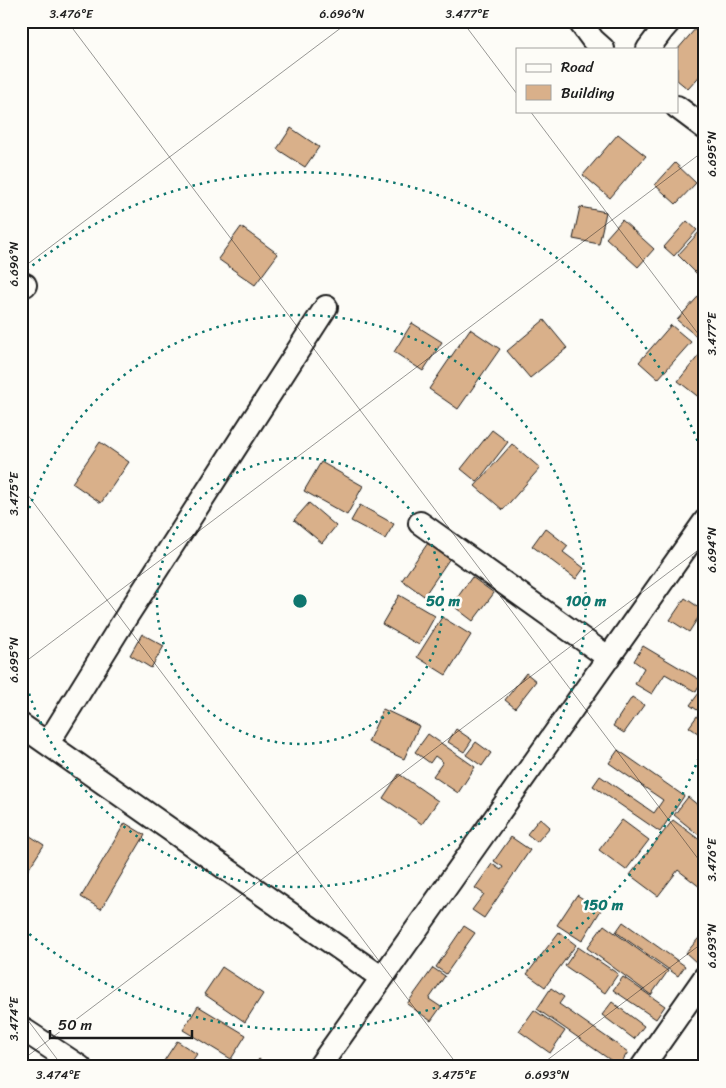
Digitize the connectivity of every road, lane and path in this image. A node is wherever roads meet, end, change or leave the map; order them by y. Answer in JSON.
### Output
{"nodes":[{"id":1,"x":579,"y":21,"type":"edge"},
{"id":2,"x":670,"y":21,"type":"edge"},
{"id":3,"x":602,"y":48,"type":"edge"},
{"id":4,"x":649,"y":48,"type":"edge"},
{"id":5,"x":678,"y":108,"type":"edge"},
{"id":6,"x":705,"y":128,"type":"edge"},
{"id":7,"x":326,"y":307,"type":"dead end"},
{"id":8,"x":705,"y":521,"type":"edge"},
{"id":9,"x":420,"y":523,"type":"dead end"},
{"id":10,"x":608,"y":658,"type":"junction"},
{"id":11,"x":21,"y":725,"type":"edge"},
{"id":12,"x":48,"y":743,"type":"junction"},
{"id":13,"x":705,"y":977,"type":"edge"},
{"id":14,"x":382,"y":978,"type":"junction"},
{"id":15,"x":21,"y":1028,"type":"edge"},
{"id":16,"x":80,"y":1067,"type":"edge"},
{"id":17,"x":319,"y":1067,"type":"edge"},
{"id":18,"x":642,"y":1067,"type":"edge"}],
"edges":[{"from":1,"to":3,"type":"street"},
{"from":2,"to":4,"type":"street"},
{"from":5,"to":6,"type":"street"},
{"from":7,"to":12,"type":"street"},
{"from":8,"to":10,"type":"street"},
{"from":9,"to":10,"type":"street"},
{"from":10,"to":14,"type":"street"},
{"from":11,"to":12,"type":"street"},
{"from":12,"to":14,"type":"street"},
{"from":13,"to":18,"type":"street"},
{"from":14,"to":17,"type":"street"},
{"from":15,"to":16,"type":"street"}]}
